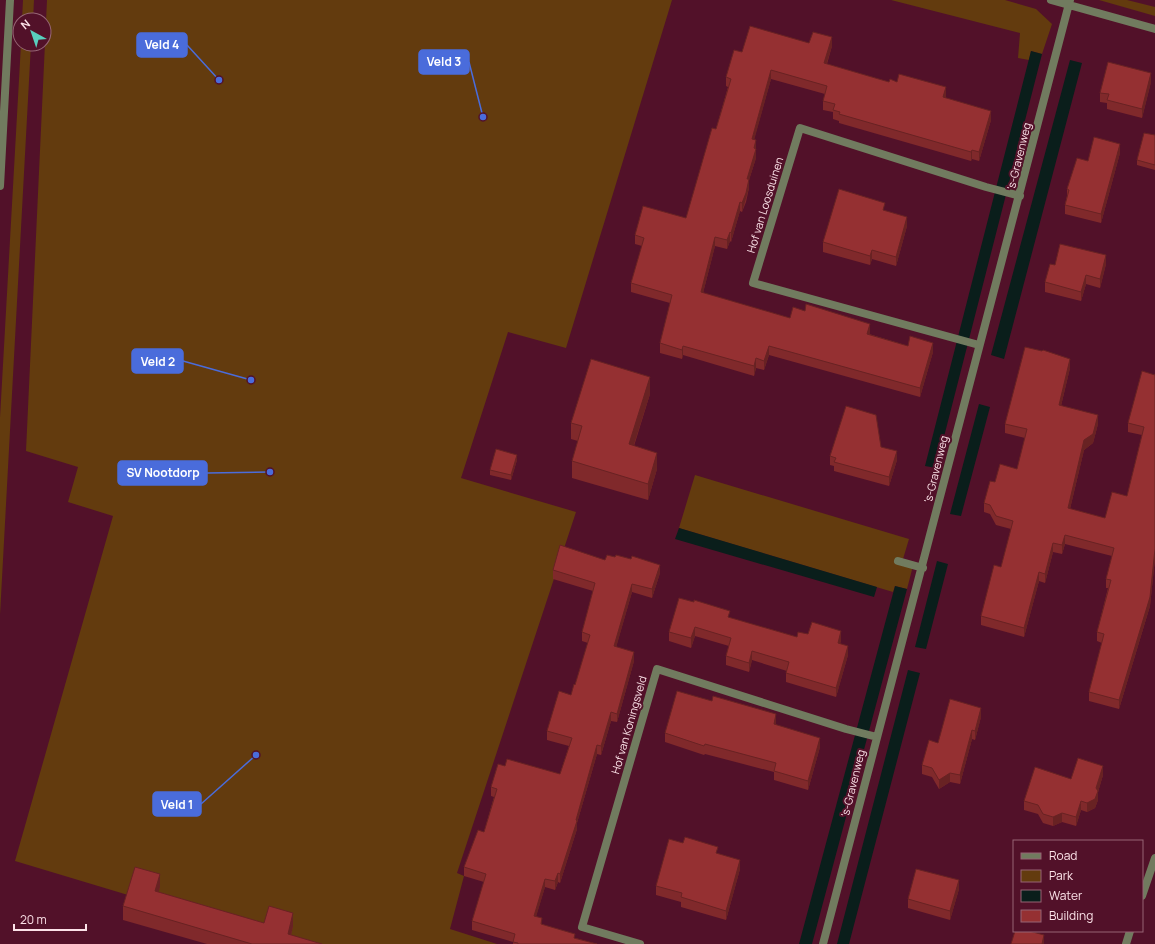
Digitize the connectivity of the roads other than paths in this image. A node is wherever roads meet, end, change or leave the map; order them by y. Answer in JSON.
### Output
{"nodes":[{"id":1,"x":10,"y":0,"type":"edge"},
{"id":2,"x":1050,"y":0,"type":"edge"},
{"id":3,"x":1069,"y":3,"type":"edge"},
{"id":4,"x":1155,"y":29,"type":"edge"},
{"id":5,"x":0,"y":186,"type":"edge"},
{"id":6,"x":1016,"y":195,"type":"junction"},
{"id":7,"x":976,"y":344,"type":"junction"},
{"id":8,"x":898,"y":561,"type":"dead end"},
{"id":9,"x":923,"y":568,"type":"junction"},
{"id":10,"x":874,"y":736,"type":"junction"},
{"id":11,"x":1155,"y":858,"type":"edge"},
{"id":12,"x":1143,"y":893,"type":"edge"},
{"id":13,"x":1130,"y":932,"type":"edge"},
{"id":14,"x":640,"y":944,"type":"edge"},
{"id":15,"x":823,"y":944,"type":"edge"},
{"id":16,"x":1126,"y":944,"type":"edge"}],
"edges":[{"from":1,"to":5,"type":"street"},
{"from":2,"to":3,"type":"street"},
{"from":3,"to":4,"type":"street"},
{"from":3,"to":6,"type":"street","name":"'s-Gravenweg"},
{"from":6,"to":7,"type":"street","name":"'s-Gravenweg"},
{"from":6,"to":7,"type":"street","name":"Hof van Loosduinen"},
{"from":7,"to":9,"type":"street","name":"'s-Gravenweg"},
{"from":8,"to":9,"type":"street"},
{"from":9,"to":10,"type":"street","name":"'s-Gravenweg"},
{"from":10,"to":14,"type":"street","name":"Hof van Koningsveld"},
{"from":10,"to":15,"type":"street","name":"'s-Gravenweg"},
{"from":11,"to":12,"type":"street"},
{"from":13,"to":16,"type":"street"}]}
